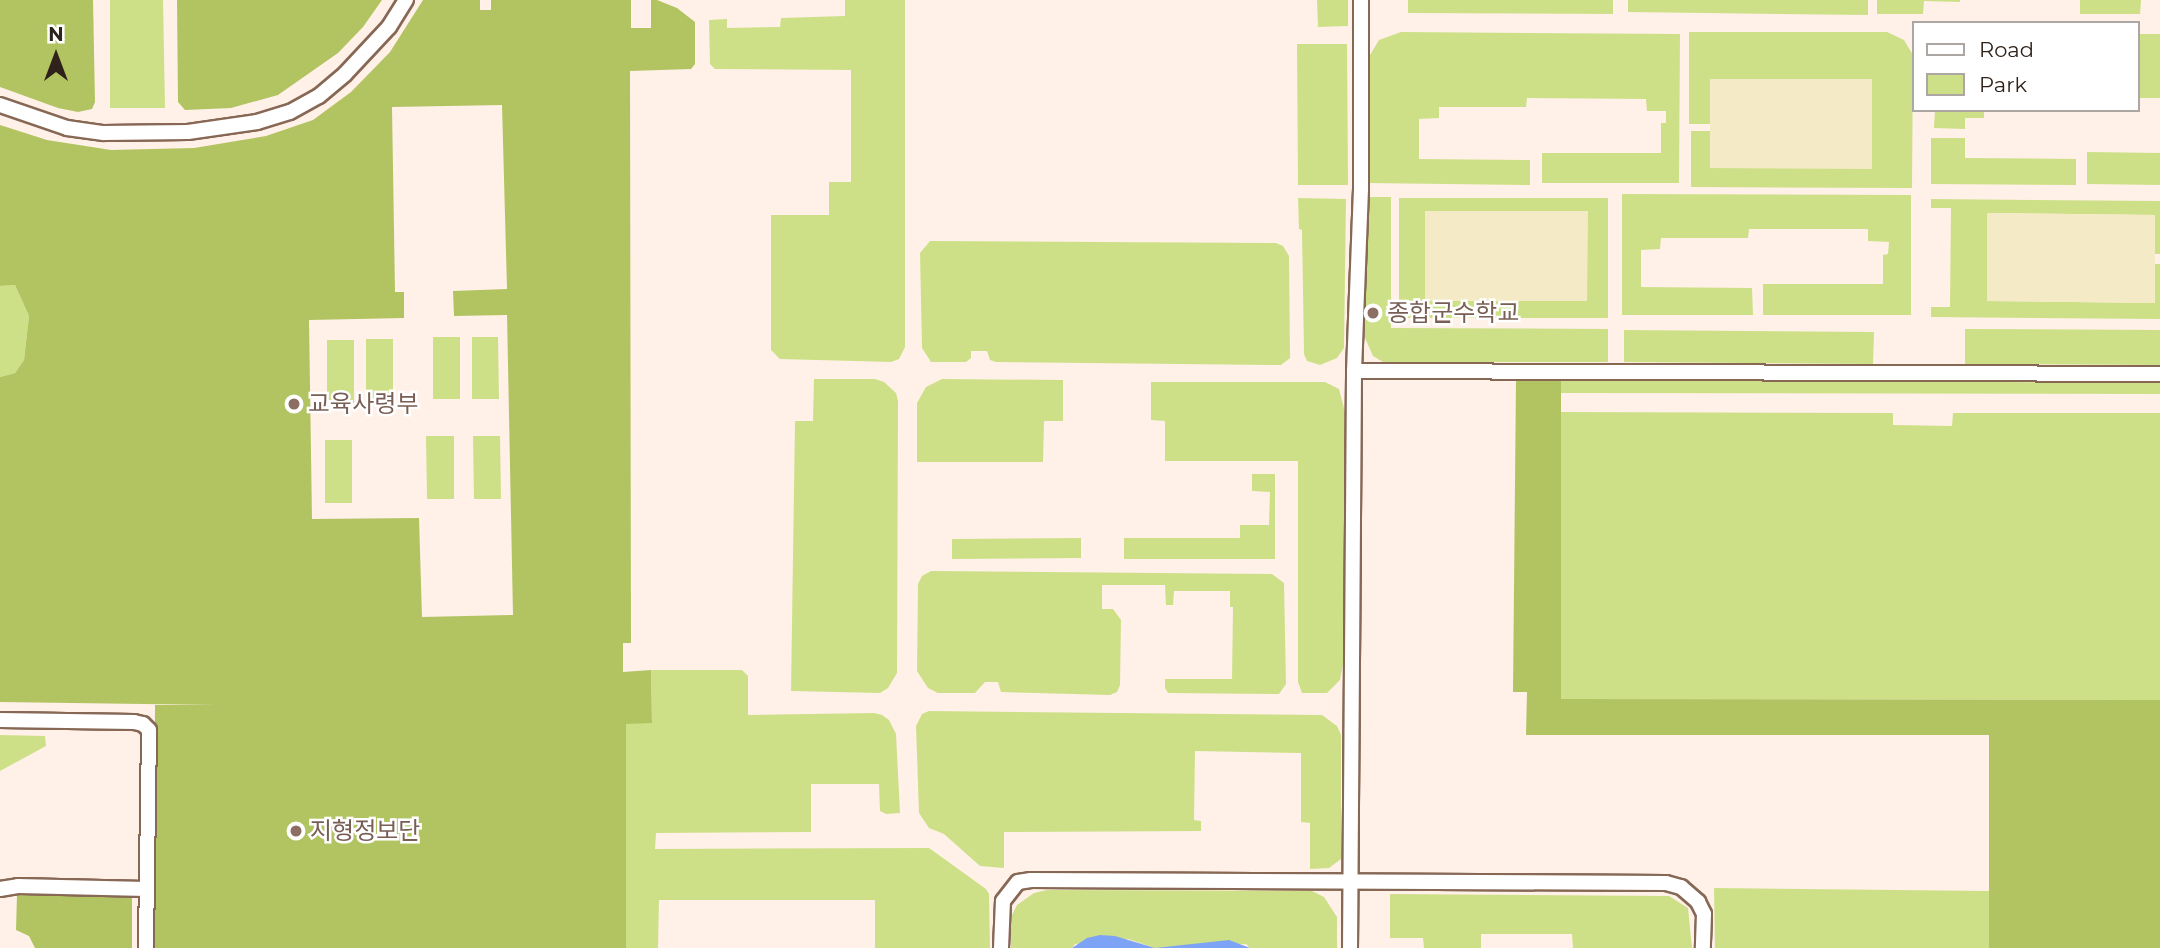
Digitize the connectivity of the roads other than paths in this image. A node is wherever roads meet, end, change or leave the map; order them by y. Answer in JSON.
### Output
{"nodes":[{"id":1,"x":406,"y":0,"type":"edge"},
{"id":2,"x":1361,"y":0,"type":"edge"},
{"id":3,"x":0,"y":105,"type":"edge"},
{"id":4,"x":1354,"y":371,"type":"junction"},
{"id":5,"x":2160,"y":374,"type":"edge"},
{"id":6,"x":0,"y":720,"type":"edge"},
{"id":7,"x":1351,"y":881,"type":"junction"},
{"id":8,"x":0,"y":889,"type":"edge"},
{"id":9,"x":146,"y":889,"type":"junction"},
{"id":10,"x":146,"y":948,"type":"edge"},
{"id":11,"x":1001,"y":948,"type":"edge"},
{"id":12,"x":1350,"y":948,"type":"edge"},
{"id":13,"x":1703,"y":948,"type":"edge"}],
"edges":[{"from":1,"to":3,"type":"street"},
{"from":2,"to":4,"type":"street"},
{"from":4,"to":5,"type":"street"},
{"from":4,"to":7,"type":"street"},
{"from":6,"to":9,"type":"street"},
{"from":7,"to":11,"type":"street"},
{"from":7,"to":12,"type":"street"},
{"from":7,"to":13,"type":"street"},
{"from":8,"to":9,"type":"street"},
{"from":9,"to":10,"type":"street"}]}
